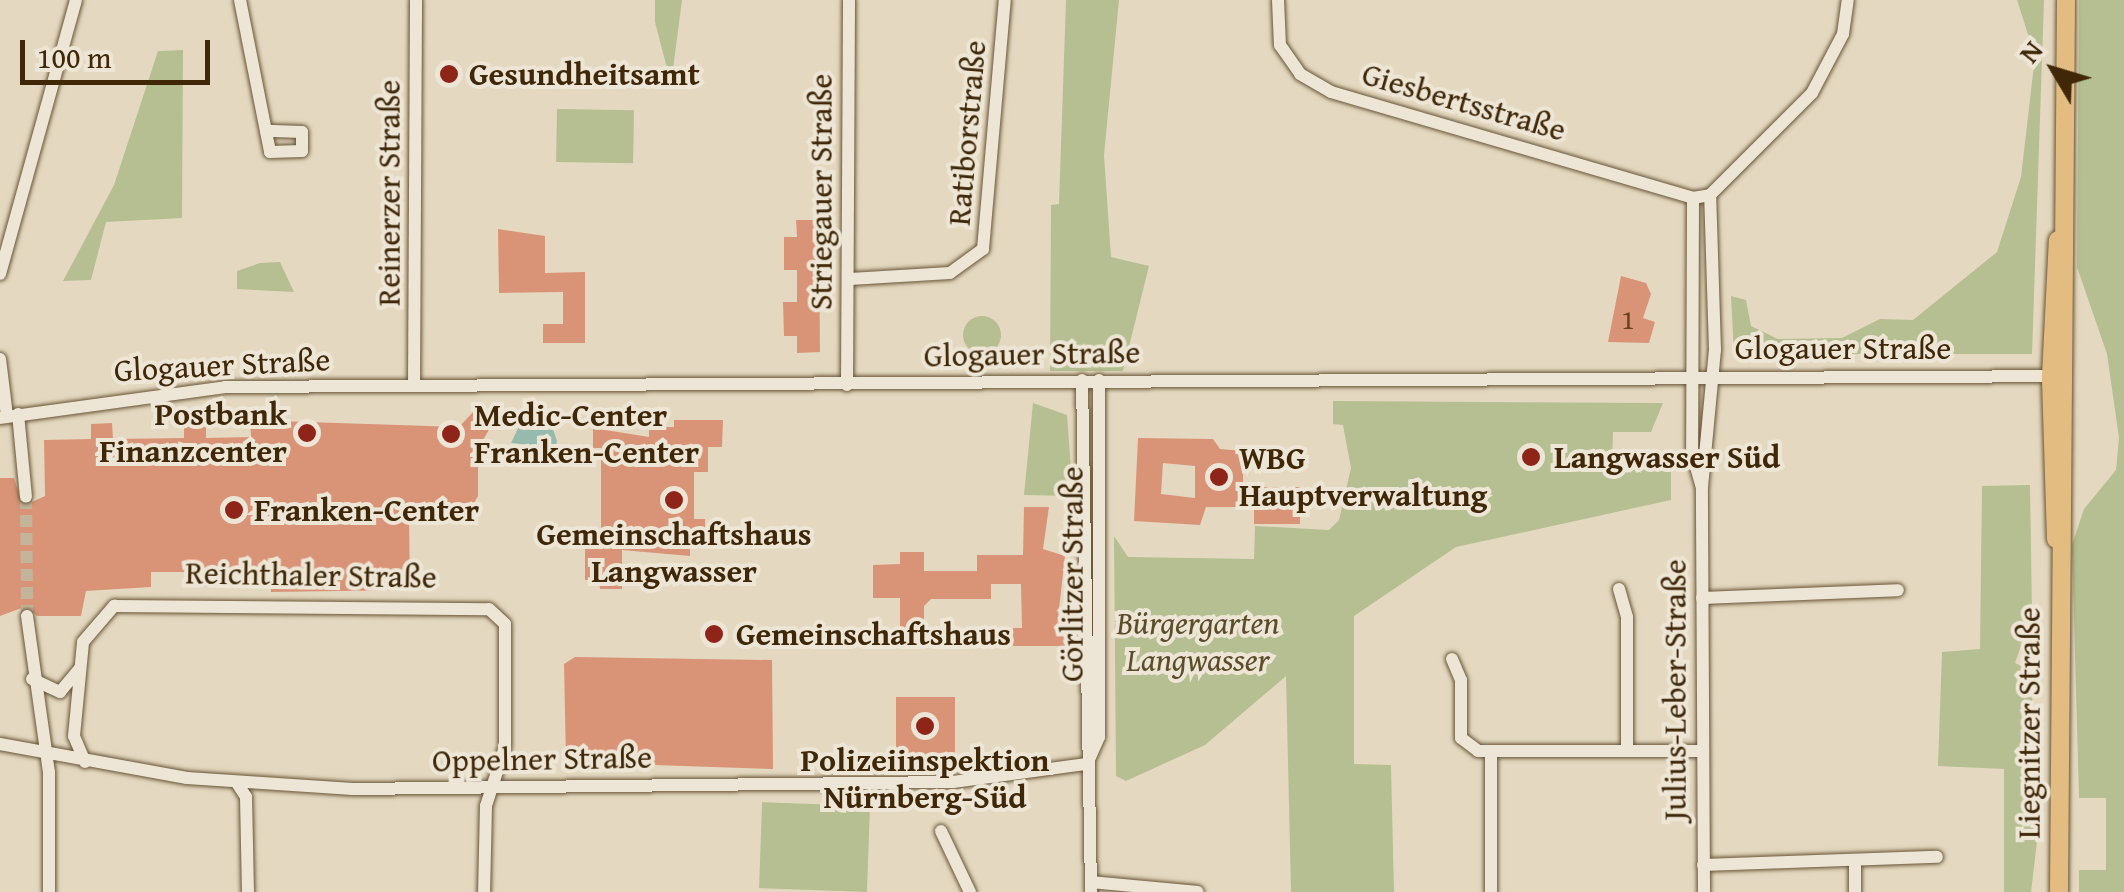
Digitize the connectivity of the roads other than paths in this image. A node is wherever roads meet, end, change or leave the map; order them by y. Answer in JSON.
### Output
{"nodes":[{"id":1,"x":76,"y":0,"type":"edge"},
{"id":2,"x":240,"y":0,"type":"edge"},
{"id":3,"x":416,"y":0,"type":"edge"},
{"id":4,"x":849,"y":0,"type":"edge"},
{"id":5,"x":1005,"y":0,"type":"edge"},
{"id":6,"x":1278,"y":0,"type":"edge"},
{"id":7,"x":1848,"y":0,"type":"edge"},
{"id":8,"x":2066,"y":0,"type":"edge"},
{"id":9,"x":266,"y":131,"type":"dead end"},
{"id":10,"x":1710,"y":196,"type":"junction"},
{"id":11,"x":1694,"y":198,"type":"junction"},
{"id":12,"x":0,"y":274,"type":"edge"},
{"id":13,"x":850,"y":278,"type":"junction"},
{"id":14,"x":0,"y":359,"type":"edge"},
{"id":15,"x":1695,"y":376,"type":"junction"},
{"id":16,"x":1712,"y":376,"type":"junction"},
{"id":17,"x":2059,"y":376,"type":"junction"},
{"id":18,"x":1082,"y":380,"type":"junction"},
{"id":19,"x":1099,"y":380,"type":"junction"},
{"id":20,"x":848,"y":384,"type":"junction"},
{"id":21,"x":414,"y":386,"type":"junction"},
{"id":22,"x":8,"y":416,"type":"edge"},
{"id":23,"x":1702,"y":487,"type":"junction"},
{"id":24,"x":26,"y":497,"type":"tunnel mouth"},
{"id":25,"x":1619,"y":590,"type":"dead end"},
{"id":26,"x":1898,"y":590,"type":"dead end"},
{"id":27,"x":1702,"y":598,"type":"junction"},
{"id":28,"x":27,"y":616,"type":"tunnel mouth"},
{"id":29,"x":1452,"y":659,"type":"dead end"},
{"id":30,"x":82,"y":666,"type":"junction"},
{"id":31,"x":32,"y":679,"type":"junction"},
{"id":32,"x":0,"y":744,"type":"edge"},
{"id":33,"x":1627,"y":750,"type":"junction"},
{"id":34,"x":1703,"y":751,"type":"junction"},
{"id":35,"x":1491,"y":753,"type":"junction"},
{"id":36,"x":44,"y":754,"type":"junction"},
{"id":37,"x":85,"y":762,"type":"junction"},
{"id":38,"x":1087,"y":764,"type":"junction"},
{"id":39,"x":237,"y":784,"type":"junction"},
{"id":40,"x":489,"y":788,"type":"junction"},
{"id":41,"x":941,"y":831,"type":"dead end"},
{"id":42,"x":1937,"y":857,"type":"dead end"},
{"id":43,"x":1855,"y":864,"type":"junction"},
{"id":44,"x":1704,"y":865,"type":"junction"},
{"id":45,"x":1090,"y":887,"type":"edge"},
{"id":46,"x":49,"y":892,"type":"edge"},
{"id":47,"x":248,"y":892,"type":"edge"},
{"id":48,"x":484,"y":892,"type":"edge"},
{"id":49,"x":970,"y":892,"type":"edge"},
{"id":50,"x":1198,"y":892,"type":"edge"},
{"id":51,"x":1492,"y":892,"type":"edge"},
{"id":52,"x":1704,"y":892,"type":"edge"},
{"id":53,"x":1856,"y":892,"type":"edge"},
{"id":54,"x":2059,"y":892,"type":"edge"}],
"edges":[{"from":1,"to":12,"type":"street"},
{"from":2,"to":9,"type":"street"},
{"from":3,"to":21,"type":"street","name":"Reinerzer Straße"},
{"from":4,"to":13,"type":"street","name":"Striegauer Straße"},
{"from":5,"to":13,"type":"street","name":"Ratiborstraße"},
{"from":6,"to":11,"type":"street","name":"Giesbertsstraße"},
{"from":7,"to":10,"type":"street"},
{"from":8,"to":17,"type":"main road","name":"Liegnitzer Straße"},
{"from":10,"to":11,"type":"street"},
{"from":10,"to":16,"type":"street","name":"Julius-Leber-Straße"},
{"from":11,"to":15,"type":"street","name":"Julius-Leber-Straße"},
{"from":13,"to":20,"type":"street","name":"Striegauer Straße"},
{"from":14,"to":22,"type":"street"},
{"from":15,"to":16,"type":"street","name":"Glogauer Straße"},
{"from":15,"to":19,"type":"street","name":"Glogauer Straße"},
{"from":15,"to":23,"type":"street","name":"Julius-Leber-Straße"},
{"from":16,"to":17,"type":"street","name":"Glogauer Straße"},
{"from":16,"to":23,"type":"street","name":"Julius-Leber-Straße"},
{"from":17,"to":54,"type":"main road","name":"Liegnitzer Straße"},
{"from":18,"to":19,"type":"street","name":"Glogauer Straße"},
{"from":18,"to":20,"type":"street","name":"Glogauer Straße"},
{"from":18,"to":38,"type":"street","name":"Görlitzer Straße"},
{"from":19,"to":38,"type":"street","name":"Görlitzer Straße"},
{"from":20,"to":21,"type":"street","name":"Glogauer Straße"},
{"from":21,"to":22,"type":"street","name":"Glogauer Straße"},
{"from":22,"to":24,"type":"street"},
{"from":23,"to":27,"type":"street","name":"Julius-Leber-Straße"},
{"from":25,"to":33,"type":"street"},
{"from":26,"to":27,"type":"street"},
{"from":27,"to":34,"type":"street","name":"Julius-Leber-Straße"},
{"from":28,"to":31,"type":"street"},
{"from":29,"to":35,"type":"street"},
{"from":30,"to":31,"type":"street"},
{"from":30,"to":37,"type":"street","name":"Reichthaler Straße"},
{"from":30,"to":40,"type":"street","name":"Reichthaler Straße"},
{"from":31,"to":36,"type":"street"},
{"from":32,"to":36,"type":"street","name":"Oppelner Straße"},
{"from":33,"to":34,"type":"street"},
{"from":33,"to":35,"type":"street"},
{"from":34,"to":44,"type":"street","name":"Julius-Leber-Straße"},
{"from":35,"to":51,"type":"street"},
{"from":36,"to":37,"type":"street","name":"Oppelner Straße"},
{"from":36,"to":46,"type":"street"},
{"from":37,"to":39,"type":"street","name":"Oppelner Straße"},
{"from":38,"to":40,"type":"street","name":"Oppelner Straße"},
{"from":38,"to":45,"type":"street","name":"Görlitzer Straße"},
{"from":39,"to":40,"type":"street","name":"Oppelner Straße"},
{"from":39,"to":47,"type":"street"},
{"from":40,"to":48,"type":"street","name":"Reichthaler Straße"},
{"from":41,"to":49,"type":"street"},
{"from":42,"to":43,"type":"street"},
{"from":43,"to":44,"type":"street"},
{"from":43,"to":53,"type":"street"},
{"from":44,"to":52,"type":"street","name":"Julius-Leber-Straße"},
{"from":45,"to":50,"type":"street"}]}
